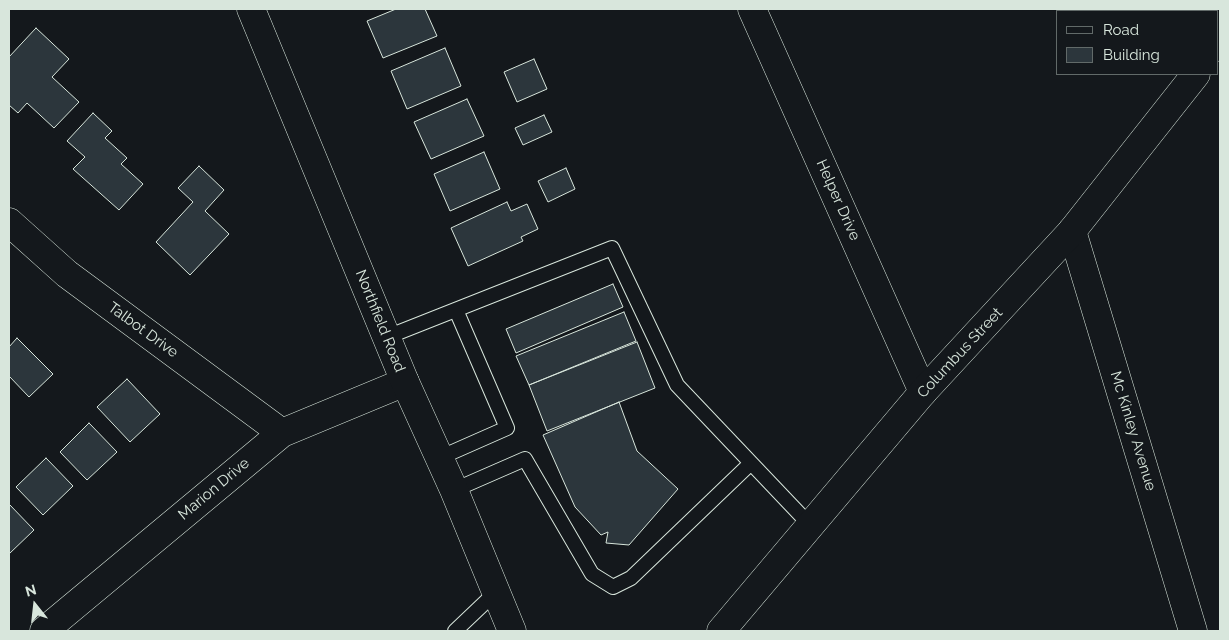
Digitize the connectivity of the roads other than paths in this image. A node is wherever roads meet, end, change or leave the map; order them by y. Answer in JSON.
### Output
{"nodes":[{"id":1,"x":251,"y":9,"type":"edge"},
{"id":2,"x":752,"y":9,"type":"edge"},
{"id":3,"x":1195,"y":75,"type":"edge"},
{"id":4,"x":9,"y":222,"type":"edge"},
{"id":5,"x":1072,"y":231,"type":"junction"},
{"id":6,"x":456,"y":310,"type":"junction"},
{"id":7,"x":387,"y":337,"type":"junction"},
{"id":8,"x":405,"y":382,"type":"junction"},
{"id":9,"x":923,"y":392,"type":"junction"},
{"id":10,"x":282,"y":433,"type":"junction"},
{"id":11,"x":440,"y":458,"type":"junction"},
{"id":12,"x":751,"y":463,"type":"junction"},
{"id":13,"x":454,"y":490,"type":"junction"},
{"id":14,"x":810,"y":525,"type":"junction"},
{"id":15,"x":496,"y":592,"type":"junction"},
{"id":16,"x":725,"y":629,"type":"edge"},
{"id":17,"x":44,"y":631,"type":"edge"},
{"id":18,"x":455,"y":631,"type":"edge"},
{"id":19,"x":512,"y":631,"type":"edge"},
{"id":20,"x":1193,"y":631,"type":"edge"}],
"edges":[{"from":1,"to":7,"type":"street","name":"Northfield Road"},
{"from":2,"to":9,"type":"street","name":"Helper Drive"},
{"from":3,"to":5,"type":"street","name":"Columbus Street"},
{"from":4,"to":10,"type":"street","name":"Talbot Drive"},
{"from":5,"to":9,"type":"street","name":"Columbus Street"},
{"from":5,"to":20,"type":"street","name":"Mc Kinley Avenue"},
{"from":6,"to":7,"type":"lane"},
{"from":6,"to":11,"type":"lane"},
{"from":6,"to":12,"type":"lane"},
{"from":7,"to":8,"type":"street","name":"Northfield Road"},
{"from":8,"to":10,"type":"street","name":"Marion Drive"},
{"from":8,"to":11,"type":"street","name":"Northfield Road"},
{"from":9,"to":14,"type":"street","name":"Columbus Street"},
{"from":10,"to":17,"type":"street","name":"Marion Drive"},
{"from":11,"to":13,"type":"street","name":"Northfield Road"},
{"from":12,"to":13,"type":"lane"},
{"from":12,"to":14,"type":"lane"},
{"from":13,"to":15,"type":"street","name":"Northfield Road"},
{"from":14,"to":16,"type":"street","name":"Columbus Street"},
{"from":15,"to":18,"type":"lane"},
{"from":15,"to":19,"type":"street","name":"Northfield Road"}]}
